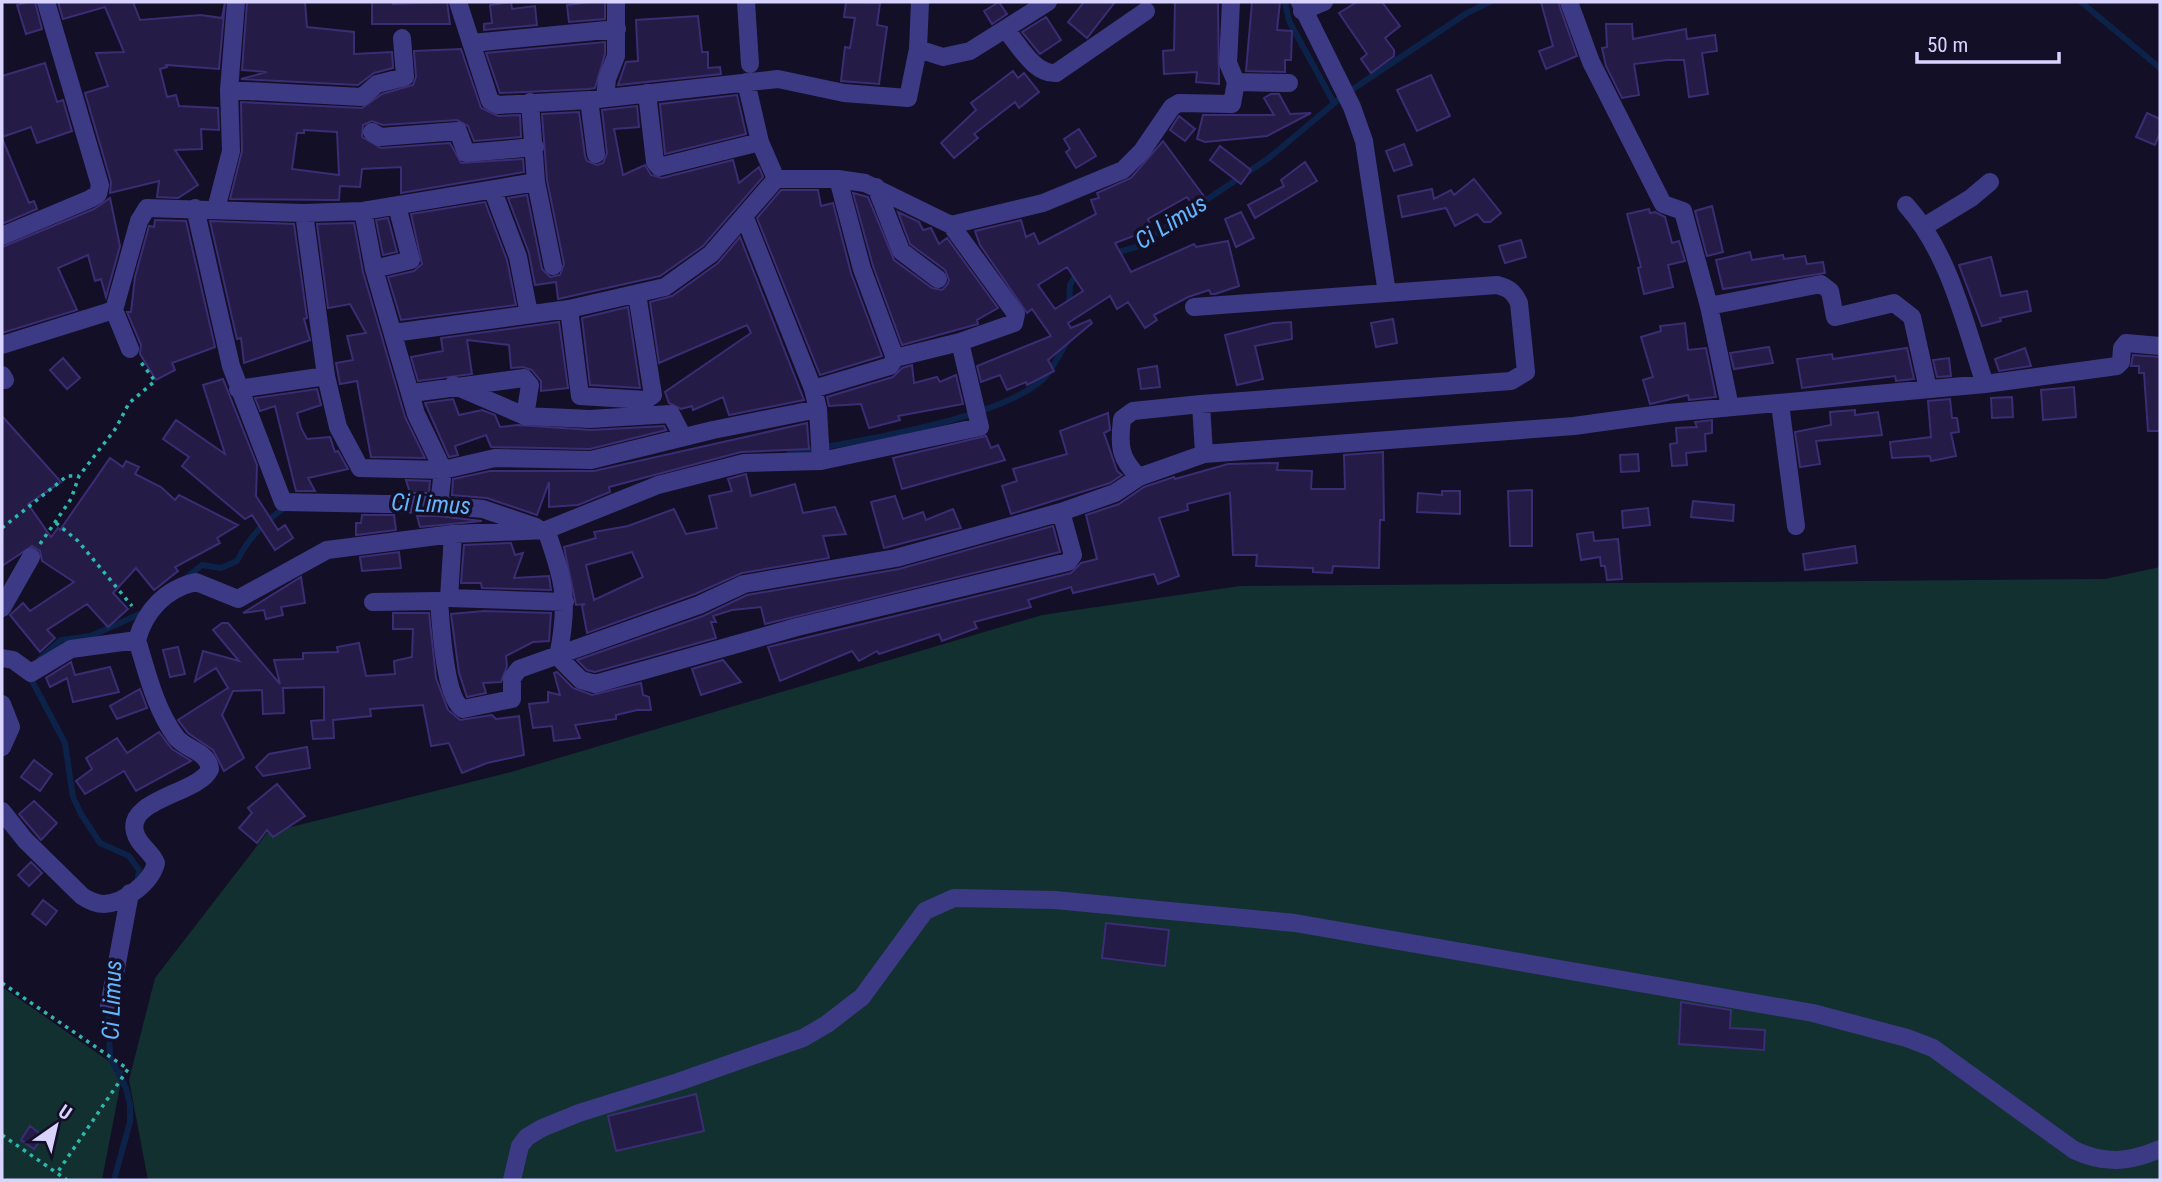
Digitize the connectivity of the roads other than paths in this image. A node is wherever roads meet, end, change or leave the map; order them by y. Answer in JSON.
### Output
{"nodes":[{"id":1,"x":46,"y":2,"type":"edge"},
{"id":2,"x":236,"y":2,"type":"edge"},
{"id":3,"x":458,"y":2,"type":"edge"},
{"id":4,"x":616,"y":2,"type":"edge"},
{"id":5,"x":746,"y":2,"type":"edge"},
{"id":6,"x":920,"y":2,"type":"edge"},
{"id":7,"x":1048,"y":2,"type":"edge"},
{"id":8,"x":1230,"y":2,"type":"edge"},
{"id":9,"x":1324,"y":2,"type":"edge"},
{"id":10,"x":1569,"y":2,"type":"edge"},
{"id":11,"x":1301,"y":6,"type":"edge"},
{"id":12,"x":1146,"y":11,"type":"dead end"},
{"id":13,"x":617,"y":29,"type":"junction"},
{"id":14,"x":1005,"y":29,"type":"junction"},
{"id":15,"x":402,"y":38,"type":"dead end"},
{"id":16,"x":472,"y":43,"type":"junction"},
{"id":17,"x":918,"y":48,"type":"junction"},
{"id":18,"x":750,"y":64,"type":"dead end"},
{"id":19,"x":746,"y":82,"type":"junction"},
{"id":20,"x":1236,"y":82,"type":"junction"},
{"id":21,"x":1289,"y":83,"type":"dead end"},
{"id":22,"x":229,"y":90,"type":"junction"},
{"id":23,"x":647,"y":93,"type":"junction"},
{"id":24,"x":597,"y":99,"type":"junction"},
{"id":25,"x":530,"y":102,"type":"junction"},
{"id":26,"x":372,"y":132,"type":"dead end"},
{"id":27,"x":760,"y":142,"type":"junction"},
{"id":28,"x":534,"y":147,"type":"junction"},
{"id":29,"x":596,"y":154,"type":"dead end"},
{"id":30,"x":838,"y":178,"type":"junction"},
{"id":31,"x":776,"y":179,"type":"junction"},
{"id":32,"x":536,"y":182,"type":"junction"},
{"id":33,"x":1990,"y":182,"type":"dead end"},
{"id":34,"x":876,"y":187,"type":"junction"},
{"id":35,"x":493,"y":191,"type":"junction"},
{"id":36,"x":1906,"y":205,"type":"dead end"},
{"id":37,"x":397,"y":206,"type":"junction"},
{"id":38,"x":195,"y":208,"type":"junction"},
{"id":39,"x":216,"y":209,"type":"junction"},
{"id":40,"x":363,"y":211,"type":"junction"},
{"id":41,"x":304,"y":213,"type":"junction"},
{"id":42,"x":745,"y":218,"type":"junction"},
{"id":43,"x":951,"y":225,"type":"junction"},
{"id":44,"x":1925,"y":226,"type":"junction"},
{"id":45,"x":2,"y":236,"type":"edge"},
{"id":46,"x":553,"y":266,"type":"dead end"},
{"id":47,"x":374,"y":270,"type":"junction"},
{"id":48,"x":938,"y":279,"type":"dead end"},
{"id":49,"x":1387,"y":293,"type":"junction"},
{"id":50,"x":637,"y":294,"type":"junction"},
{"id":51,"x":1709,"y":306,"type":"junction"},
{"id":52,"x":1194,"y":307,"type":"dead end"},
{"id":53,"x":569,"y":309,"type":"junction"},
{"id":54,"x":114,"y":310,"type":"junction"},
{"id":55,"x":529,"y":314,"type":"junction"},
{"id":56,"x":393,"y":333,"type":"junction"},
{"id":57,"x":960,"y":342,"type":"junction"},
{"id":58,"x":2,"y":345,"type":"edge"},
{"id":59,"x":2160,"y":346,"type":"edge"},
{"id":60,"x":130,"y":349,"type":"road end"},
{"id":61,"x":895,"y":358,"type":"junction"},
{"id":62,"x":326,"y":376,"type":"junction"},
{"id":63,"x":1985,"y":384,"type":"junction"},
{"id":64,"x":453,"y":386,"type":"junction"},
{"id":65,"x":238,"y":388,"type":"junction"},
{"id":66,"x":813,"y":389,"type":"junction"},
{"id":67,"x":1928,"y":389,"type":"junction"},
{"id":68,"x":412,"y":393,"type":"junction"},
{"id":69,"x":1201,"y":404,"type":"junction"},
{"id":70,"x":1780,"y":404,"type":"junction"},
{"id":71,"x":1730,"y":407,"type":"junction"},
{"id":72,"x":818,"y":409,"type":"junction"},
{"id":73,"x":525,"y":416,"type":"junction"},
{"id":74,"x":683,"y":437,"type":"junction"},
{"id":75,"x":1204,"y":454,"type":"junction"},
{"id":76,"x":821,"y":461,"type":"junction"},
{"id":77,"x":443,"y":470,"type":"junction"},
{"id":78,"x":1139,"y":477,"type":"junction"},
{"id":79,"x":439,"y":505,"type":"junction"},
{"id":80,"x":1061,"y":512,"type":"junction"},
{"id":81,"x":1796,"y":526,"type":"dead end"},
{"id":82,"x":545,"y":530,"type":"junction"},
{"id":83,"x":453,"y":534,"type":"junction"},
{"id":84,"x":31,"y":557,"type":"road end"},
{"id":85,"x":444,"y":599,"type":"junction"},
{"id":86,"x":373,"y":602,"type":"dead end"},
{"id":87,"x":565,"y":602,"type":"junction"},
{"id":88,"x":2,"y":608,"type":"edge"},
{"id":89,"x":137,"y":640,"type":"junction"},
{"id":90,"x":558,"y":657,"type":"junction"},
{"id":91,"x":2,"y":658,"type":"edge"},
{"id":92,"x":2,"y":704,"type":"edge"},
{"id":93,"x":2,"y":747,"type":"edge"},
{"id":94,"x":2,"y":811,"type":"edge"},
{"id":95,"x":130,"y":893,"type":"junction"},
{"id":96,"x":109,"y":1006,"type":"dead end"},
{"id":97,"x":2160,"y":1149,"type":"edge"},
{"id":98,"x":512,"y":1180,"type":"edge"}],
"edges":[{"from":1,"to":45,"type":"street"},
{"from":2,"to":22,"type":"street"},
{"from":3,"to":16,"type":"street"},
{"from":4,"to":13,"type":"street"},
{"from":5,"to":18,"type":"street"},
{"from":6,"to":17,"type":"street"},
{"from":7,"to":14,"type":"street"},
{"from":8,"to":20,"type":"street"},
{"from":9,"to":11,"type":"street"},
{"from":10,"to":51,"type":"street"},
{"from":11,"to":49,"type":"street"},
{"from":12,"to":14,"type":"street"},
{"from":13,"to":16,"type":"street"},
{"from":13,"to":24,"type":"street"},
{"from":14,"to":17,"type":"street"},
{"from":15,"to":22,"type":"street"},
{"from":16,"to":25,"type":"street"},
{"from":17,"to":19,"type":"street"},
{"from":19,"to":23,"type":"street"},
{"from":19,"to":27,"type":"street"},
{"from":20,"to":21,"type":"street"},
{"from":20,"to":43,"type":"street"},
{"from":22,"to":39,"type":"street"},
{"from":23,"to":24,"type":"street"},
{"from":23,"to":27,"type":"street"},
{"from":24,"to":25,"type":"street"},
{"from":24,"to":29,"type":"street"},
{"from":25,"to":28,"type":"street"},
{"from":26,"to":28,"type":"street"},
{"from":27,"to":31,"type":"street"},
{"from":28,"to":32,"type":"street"},
{"from":30,"to":31,"type":"street"},
{"from":30,"to":34,"type":"street"},
{"from":30,"to":61,"type":"street"},
{"from":31,"to":42,"type":"street"},
{"from":32,"to":35,"type":"street"},
{"from":32,"to":46,"type":"street"},
{"from":33,"to":44,"type":"street"},
{"from":34,"to":43,"type":"street"},
{"from":34,"to":48,"type":"street"},
{"from":35,"to":37,"type":"street"},
{"from":35,"to":55,"type":"street"},
{"from":36,"to":44,"type":"street"},
{"from":37,"to":40,"type":"street"},
{"from":37,"to":47,"type":"street"},
{"from":38,"to":39,"type":"street"},
{"from":38,"to":54,"type":"street"},
{"from":38,"to":65,"type":"street"},
{"from":39,"to":41,"type":"street"},
{"from":40,"to":41,"type":"street"},
{"from":40,"to":47,"type":"street"},
{"from":41,"to":62,"type":"street"},
{"from":42,"to":50,"type":"street"},
{"from":42,"to":66,"type":"street"},
{"from":43,"to":57,"type":"street"},
{"from":44,"to":63,"type":"street"},
{"from":47,"to":56,"type":"street"},
{"from":49,"to":52,"type":"street"},
{"from":49,"to":69,"type":"street"},
{"from":50,"to":53,"type":"street"},
{"from":50,"to":53,"type":"street"},
{"from":51,"to":67,"type":"street"},
{"from":51,"to":71,"type":"street"},
{"from":53,"to":55,"type":"street"},
{"from":54,"to":58,"type":"street"},
{"from":54,"to":60,"type":"street"},
{"from":55,"to":56,"type":"street"},
{"from":56,"to":68,"type":"street"},
{"from":57,"to":61,"type":"street"},
{"from":57,"to":76,"type":"street"},
{"from":59,"to":63,"type":"street"},
{"from":61,"to":66,"type":"street"},
{"from":62,"to":65,"type":"street"},
{"from":62,"to":77,"type":"street"},
{"from":63,"to":67,"type":"street"},
{"from":64,"to":68,"type":"street"},
{"from":64,"to":73,"type":"street"},
{"from":64,"to":73,"type":"street"},
{"from":65,"to":79,"type":"street"},
{"from":66,"to":72,"type":"street"},
{"from":67,"to":70,"type":"street"},
{"from":68,"to":77,"type":"street"},
{"from":69,"to":75,"type":"street"},
{"from":69,"to":78,"type":"street"},
{"from":70,"to":71,"type":"street"},
{"from":70,"to":81,"type":"street"},
{"from":71,"to":75,"type":"street"},
{"from":72,"to":74,"type":"street"},
{"from":72,"to":76,"type":"street"},
{"from":73,"to":74,"type":"street"},
{"from":74,"to":77,"type":"street"},
{"from":75,"to":78,"type":"street"},
{"from":76,"to":82,"type":"street"},
{"from":77,"to":79,"type":"street"},
{"from":78,"to":80,"type":"street"},
{"from":79,"to":82,"type":"street"},
{"from":80,"to":90,"type":"street"},
{"from":80,"to":90,"type":"street"},
{"from":82,"to":83,"type":"street"},
{"from":82,"to":87,"type":"street"},
{"from":83,"to":85,"type":"street"},
{"from":83,"to":89,"type":"street"},
{"from":84,"to":88,"type":"street"},
{"from":85,"to":86,"type":"street"},
{"from":85,"to":87,"type":"street"},
{"from":85,"to":90,"type":"street"},
{"from":87,"to":90,"type":"street"},
{"from":89,"to":91,"type":"street"},
{"from":89,"to":95,"type":"street"},
{"from":92,"to":93,"type":"street"},
{"from":94,"to":95,"type":"street"},
{"from":95,"to":96,"type":"street"},
{"from":97,"to":98,"type":"street"}]}
